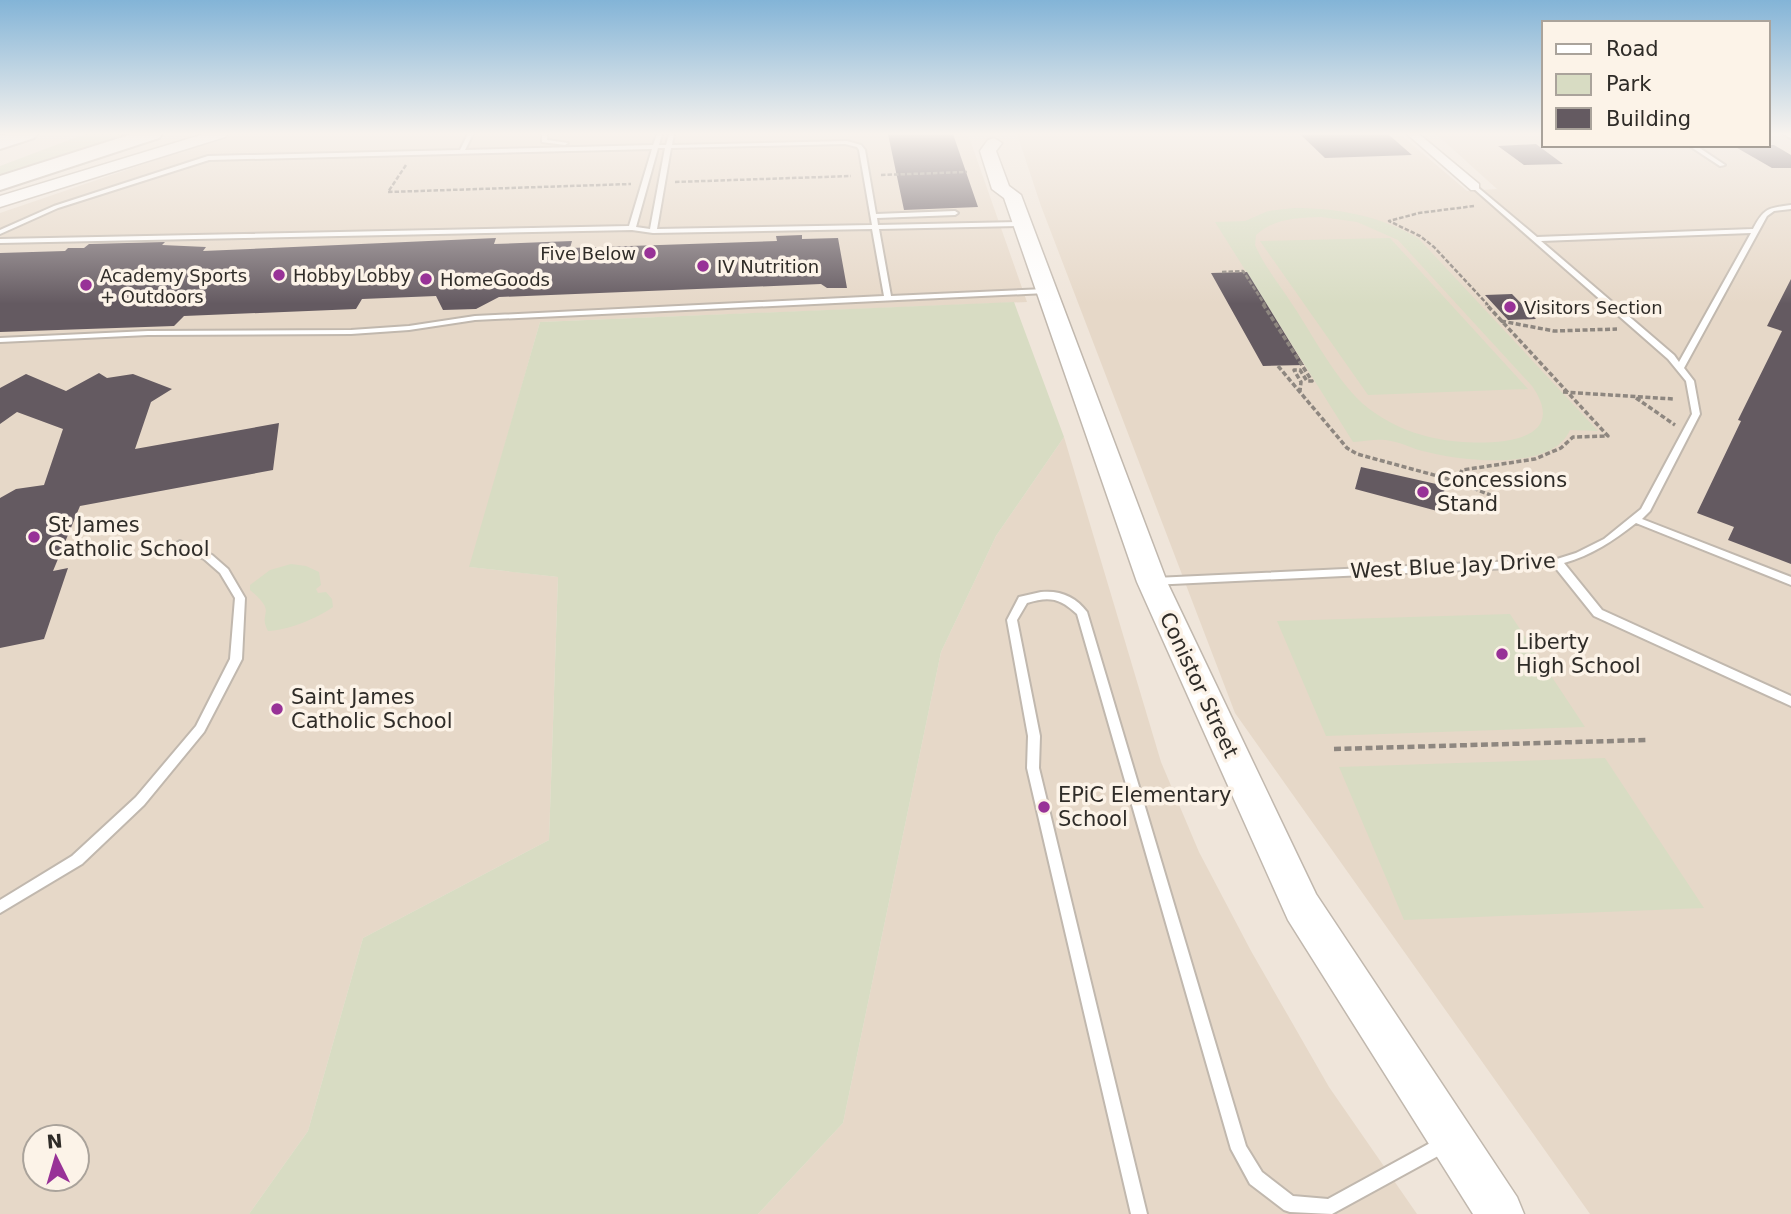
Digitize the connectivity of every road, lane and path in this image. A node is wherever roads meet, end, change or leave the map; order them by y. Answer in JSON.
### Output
{"nodes":[{"id":1,"x":34,"y":191,"type":"edge"},
{"id":2,"x":107,"y":191,"type":"edge"},
{"id":3,"x":389,"y":191,"type":"edge"},
{"id":4,"x":426,"y":191,"type":"edge"},
{"id":5,"x":643,"y":191,"type":"edge"},
{"id":6,"x":661,"y":191,"type":"edge"},
{"id":7,"x":870,"y":191,"type":"edge"},
{"id":8,"x":1002,"y":191,"type":"edge"},
{"id":9,"x":1479,"y":191,"type":"edge"},
{"id":10,"x":0,"y":201,"type":"edge"},
{"id":11,"x":1481,"y":205,"type":"dead end"},
{"id":12,"x":1791,"y":207,"type":"edge"},
{"id":13,"x":1017,"y":209,"type":"junction"},
{"id":14,"x":955,"y":213,"type":"dead end"},
{"id":15,"x":874,"y":216,"type":"junction"},
{"id":16,"x":876,"y":225,"type":"junction"},
{"id":17,"x":632,"y":229,"type":"junction"},
{"id":18,"x":653,"y":231,"type":"junction"},
{"id":19,"x":1755,"y":231,"type":"junction"},
{"id":20,"x":0,"y":232,"type":"edge"},
{"id":21,"x":1535,"y":240,"type":"junction"},
{"id":22,"x":0,"y":241,"type":"edge"},
{"id":23,"x":1222,"y":272,"type":"dead end"},
{"id":24,"x":1046,"y":291,"type":"junction"},
{"id":25,"x":888,"y":299,"type":"junction"},
{"id":26,"x":1501,"y":321,"type":"junction"},
{"id":27,"x":1624,"y":328,"type":"dead end"},
{"id":28,"x":0,"y":340,"type":"edge"},
{"id":29,"x":1278,"y":366,"type":"dead end"},
{"id":30,"x":1680,"y":368,"type":"junction"},
{"id":31,"x":1300,"y":392,"type":"junction"},
{"id":32,"x":1565,"y":393,"type":"junction"},
{"id":33,"x":1635,"y":397,"type":"junction"},
{"id":34,"x":1674,"y":400,"type":"dead end"},
{"id":35,"x":1677,"y":426,"type":"dead end"},
{"id":36,"x":1456,"y":481,"type":"junction"},
{"id":37,"x":1500,"y":499,"type":"dead end"},
{"id":38,"x":1636,"y":520,"type":"junction"},
{"id":39,"x":180,"y":544,"type":"dead end"},
{"id":40,"x":1557,"y":562,"type":"junction"},
{"id":41,"x":1791,"y":581,"type":"edge"},
{"id":42,"x":1152,"y":582,"type":"junction"},
{"id":43,"x":1791,"y":701,"type":"edge"},
{"id":44,"x":1646,"y":740,"type":"dead end"},
{"id":45,"x":1334,"y":749,"type":"dead end"},
{"id":46,"x":0,"y":907,"type":"edge"},
{"id":47,"x":1451,"y":1139,"type":"junction"},
{"id":48,"x":1289,"y":1209,"type":"edge"},
{"id":49,"x":1139,"y":1214,"type":"edge"},
{"id":50,"x":1500,"y":1214,"type":"edge"}],
"edges":[{"from":1,"to":10,"type":"main road"},
{"from":2,"to":20,"type":"lane"},
{"from":3,"to":4,"type":"path"},
{"from":5,"to":17,"type":"lane"},
{"from":6,"to":18,"type":"lane"},
{"from":7,"to":15,"type":"lane"},
{"from":8,"to":13,"type":"main road","name":"Conistor Street"},
{"from":9,"to":21,"type":"lane","name":"West Blue Jay Drive"},
{"from":11,"to":26,"type":"path"},
{"from":12,"to":19,"type":"lane"},
{"from":13,"to":16,"type":"lane"},
{"from":13,"to":24,"type":"main road","name":"Conistor Street"},
{"from":14,"to":15,"type":"lane"},
{"from":15,"to":16,"type":"lane"},
{"from":16,"to":18,"type":"lane"},
{"from":16,"to":25,"type":"lane"},
{"from":17,"to":18,"type":"lane"},
{"from":17,"to":22,"type":"lane"},
{"from":19,"to":21,"type":"lane"},
{"from":19,"to":30,"type":"lane"},
{"from":21,"to":30,"type":"lane","name":"West Blue Jay Drive"},
{"from":23,"to":31,"type":"path"},
{"from":24,"to":25,"type":"lane"},
{"from":24,"to":42,"type":"main road","name":"Conistor Street"},
{"from":25,"to":28,"type":"lane"},
{"from":26,"to":27,"type":"path"},
{"from":26,"to":32,"type":"path"},
{"from":29,"to":31,"type":"path"},
{"from":30,"to":38,"type":"lane","name":"West Blue Jay Drive"},
{"from":31,"to":36,"type":"path"},
{"from":32,"to":33,"type":"path"},
{"from":32,"to":36,"type":"path"},
{"from":33,"to":34,"type":"path"},
{"from":33,"to":35,"type":"path"},
{"from":36,"to":37,"type":"path"},
{"from":38,"to":40,"type":"lane","name":"West Blue Jay Drive"},
{"from":38,"to":41,"type":"lane"},
{"from":39,"to":46,"type":"lane"},
{"from":40,"to":42,"type":"lane","name":"West Blue Jay Drive"},
{"from":40,"to":43,"type":"lane"},
{"from":42,"to":47,"type":"main road","name":"Conistor Street"},
{"from":44,"to":45,"type":"path"},
{"from":47,"to":48,"type":"lane"},
{"from":47,"to":50,"type":"main road","name":"Conistor Street"},
{"from":48,"to":49,"type":"lane"}]}
